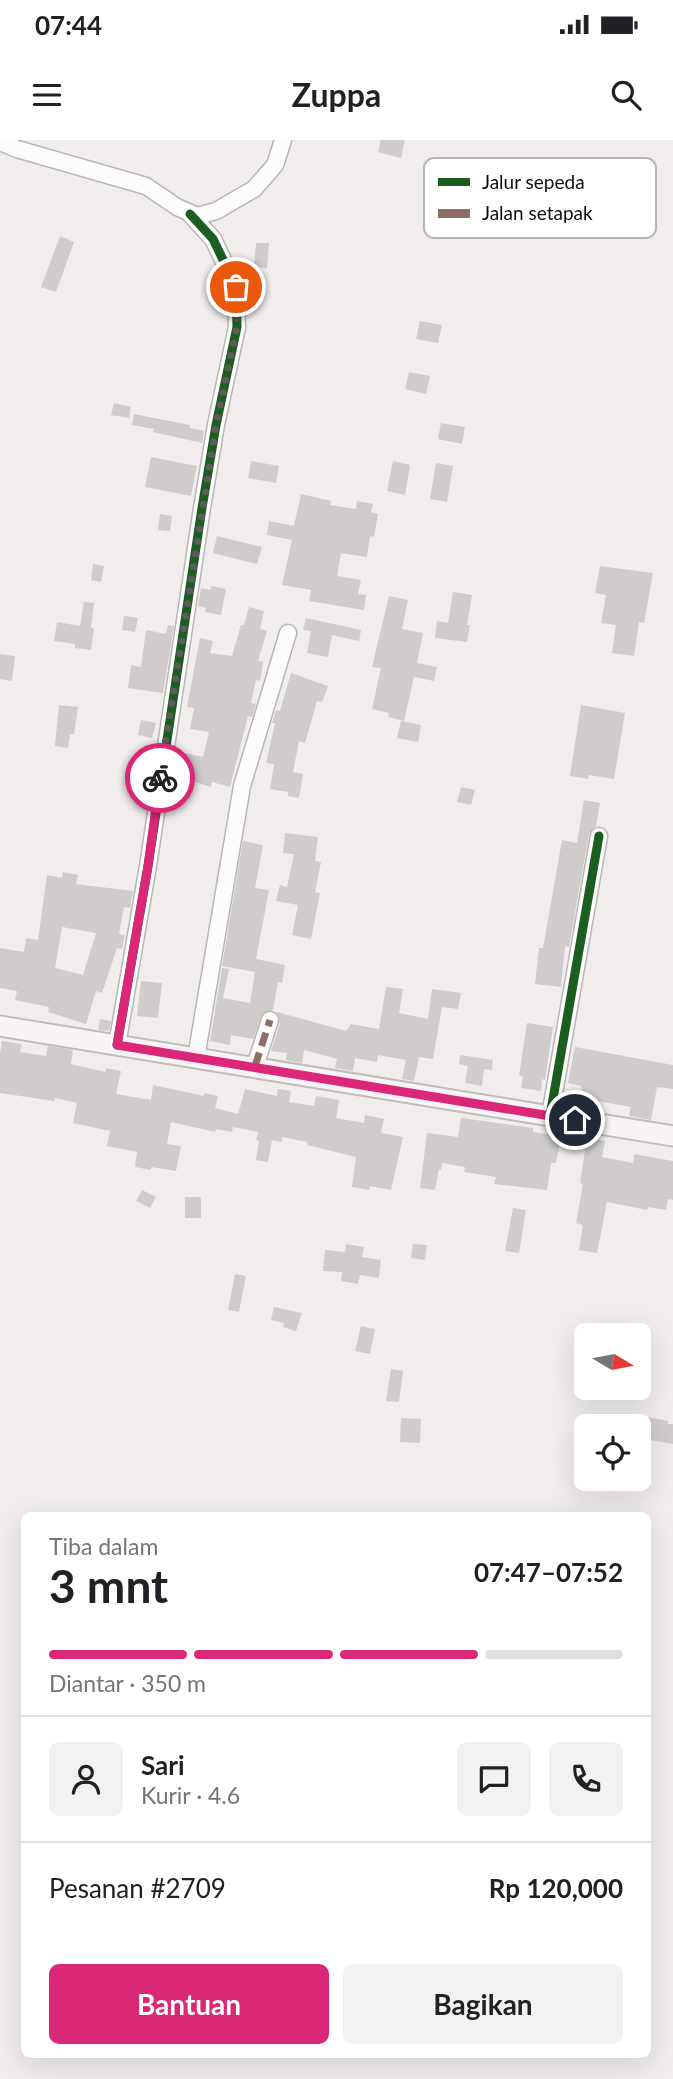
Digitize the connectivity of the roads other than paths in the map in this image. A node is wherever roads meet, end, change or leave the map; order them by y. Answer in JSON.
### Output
{"nodes":[{"id":1,"x":283,"y":140,"type":"edge"},
{"id":2,"x":0,"y":142,"type":"edge"},
{"id":3,"x":190,"y":214,"type":"junction"},
{"id":4,"x":288,"y":633,"type":"dead end"},
{"id":5,"x":599,"y":836,"type":"dead end"},
{"id":6,"x":270,"y":1020,"type":"dead end"},
{"id":7,"x":0,"y":1026,"type":"edge"},
{"id":8,"x":117,"y":1045,"type":"junction"},
{"id":9,"x":197,"y":1058,"type":"junction"},
{"id":10,"x":255,"y":1066,"type":"junction"},
{"id":11,"x":550,"y":1116,"type":"junction"},
{"id":12,"x":673,"y":1136,"type":"edge"}],
"edges":[{"from":1,"to":3,"type":"street"},
{"from":2,"to":3,"type":"street"},
{"from":3,"to":8,"type":"street"},
{"from":4,"to":9,"type":"street"},
{"from":5,"to":11,"type":"street"},
{"from":6,"to":10,"type":"street"},
{"from":7,"to":8,"type":"main road"},
{"from":8,"to":9,"type":"main road"},
{"from":9,"to":10,"type":"main road"},
{"from":10,"to":11,"type":"main road"},
{"from":11,"to":12,"type":"main road"}]}
